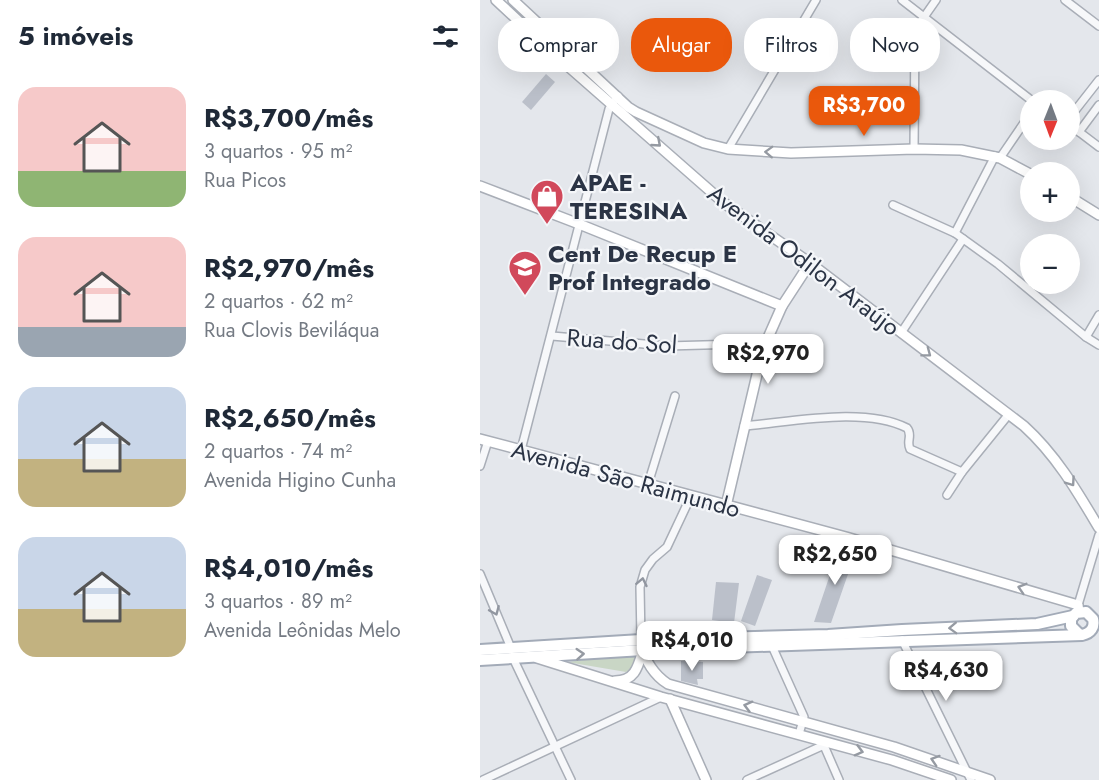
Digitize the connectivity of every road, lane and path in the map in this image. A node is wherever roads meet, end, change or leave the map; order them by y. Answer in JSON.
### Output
{"nodes":[{"id":1,"x":496,"y":0,"type":"edge"},
{"id":2,"x":513,"y":0,"type":"edge"},
{"id":3,"x":816,"y":0,"type":"edge"},
{"id":4,"x":902,"y":0,"type":"edge"},
{"id":5,"x":936,"y":0,"type":"edge"},
{"id":6,"x":1065,"y":0,"type":"edge"},
{"id":7,"x":924,"y":17,"type":"junction"},
{"id":8,"x":1099,"y":26,"type":"edge"},
{"id":9,"x":1099,"y":80,"type":"edge"},
{"id":10,"x":1020,"y":91,"type":"edge"},
{"id":11,"x":616,"y":100,"type":"junction"},
{"id":12,"x":1080,"y":104,"type":"edge"},
{"id":13,"x":1099,"y":105,"type":"edge"},
{"id":14,"x":1020,"y":127,"type":"edge"},
{"id":15,"x":1080,"y":131,"type":"edge"},
{"id":16,"x":1080,"y":133,"type":"edge"},
{"id":17,"x":1099,"y":147,"type":"edge"},
{"id":18,"x":728,"y":149,"type":"junction"},
{"id":19,"x":914,"y":149,"type":"junction"},
{"id":20,"x":998,"y":157,"type":"junction"},
{"id":21,"x":1020,"y":169,"type":"edge"},
{"id":22,"x":480,"y":186,"type":"edge"},
{"id":23,"x":1080,"y":203,"type":"edge"},
{"id":24,"x":893,"y":205,"type":"dead end"},
{"id":25,"x":1099,"y":215,"type":"edge"},
{"id":26,"x":579,"y":224,"type":"junction"},
{"id":27,"x":956,"y":233,"type":"junction"},
{"id":28,"x":963,"y":239,"type":"junction"},
{"id":29,"x":810,"y":263,"type":"junction"},
{"id":30,"x":782,"y":306,"type":"junction"},
{"id":31,"x":1099,"y":315,"type":"edge"},
{"id":32,"x":901,"y":333,"type":"junction"},
{"id":33,"x":552,"y":336,"type":"junction"},
{"id":34,"x":1086,"y":337,"type":"junction"},
{"id":35,"x":1099,"y":345,"type":"edge"},
{"id":36,"x":763,"y":349,"type":"junction"},
{"id":37,"x":675,"y":396,"type":"dead end"},
{"id":38,"x":1009,"y":414,"type":"junction"},
{"id":39,"x":744,"y":426,"type":"junction"},
{"id":40,"x":484,"y":440,"type":"edge"},
{"id":41,"x":521,"y":450,"type":"junction"},
{"id":42,"x":480,"y":466,"type":"edge"},
{"id":43,"x":962,"y":472,"type":"junction"},
{"id":44,"x":648,"y":484,"type":"junction"},
{"id":45,"x":947,"y":495,"type":"dead end"},
{"id":46,"x":691,"y":496,"type":"junction"},
{"id":47,"x":726,"y":506,"type":"junction"},
{"id":48,"x":1099,"y":528,"type":"edge"},
{"id":49,"x":1099,"y":535,"type":"edge"},
{"id":50,"x":480,"y":574,"type":"edge"},
{"id":51,"x":1077,"y":611,"type":"junction"},
{"id":52,"x":1095,"y":616,"type":"edge"},
{"id":53,"x":902,"y":630,"type":"junction"},
{"id":54,"x":1089,"y":633,"type":"edge"},
{"id":55,"x":902,"y":641,"type":"junction"},
{"id":56,"x":642,"y":645,"type":"junction"},
{"id":57,"x":772,"y":646,"type":"junction"},
{"id":58,"x":480,"y":650,"type":"edge"},
{"id":59,"x":512,"y":653,"type":"junction"},
{"id":60,"x":535,"y":657,"type":"junction"},
{"id":61,"x":480,"y":660,"type":"edge"},
{"id":62,"x":610,"y":681,"type":"junction"},
{"id":63,"x":665,"y":698,"type":"junction"},
{"id":64,"x":804,"y":721,"type":"junction"},
{"id":65,"x":799,"y":734,"type":"junction"},
{"id":66,"x":823,"y":743,"type":"junction"},
{"id":67,"x":556,"y":746,"type":"junction"},
{"id":68,"x":969,"y":776,"type":"edge"},
{"id":69,"x":483,"y":780,"type":"edge"},
{"id":70,"x":571,"y":780,"type":"edge"},
{"id":71,"x":706,"y":780,"type":"edge"},
{"id":72,"x":747,"y":780,"type":"edge"},
{"id":73,"x":839,"y":780,"type":"edge"},
{"id":74,"x":951,"y":780,"type":"edge"},
{"id":75,"x":990,"y":780,"type":"edge"}],
"edges":[{"from":1,"to":11,"type":"main road","name":"Avenida Odilon Araújo"},
{"from":2,"to":11,"type":"main road","name":"Avenida Odilon Araújo"},
{"from":3,"to":18,"type":"street"},
{"from":4,"to":7,"type":"street"},
{"from":5,"to":7,"type":"street"},
{"from":6,"to":8,"type":"street"},
{"from":7,"to":10,"type":"street"},
{"from":7,"to":19,"type":"street"},
{"from":9,"to":12,"type":"street"},
{"from":11,"to":18,"type":"main road"},
{"from":11,"to":26,"type":"street"},
{"from":11,"to":29,"type":"main road","name":"Avenida Odilon Araújo","one_way":true},
{"from":13,"to":15,"type":"street"},
{"from":14,"to":20,"type":"street"},
{"from":16,"to":17,"type":"street"},
{"from":19,"to":18,"type":"main road","one_way":true},
{"from":19,"to":20,"type":"main road"},
{"from":20,"to":21,"type":"main road"},
{"from":20,"to":27,"type":"street"},
{"from":22,"to":26,"type":"main road"},
{"from":23,"to":25,"type":"main road"},
{"from":24,"to":27,"type":"street"},
{"from":26,"to":30,"type":"main road"},
{"from":26,"to":33,"type":"street"},
{"from":27,"to":28,"type":"street"},
{"from":28,"to":32,"type":"street"},
{"from":28,"to":34,"type":"street"},
{"from":29,"to":30,"type":"main road"},
{"from":29,"to":32,"type":"main road","name":"Avenida Odilon Araújo"},
{"from":30,"to":36,"type":"main road"},
{"from":31,"to":34,"type":"street"},
{"from":32,"to":38,"type":"main road","name":"Avenida Odilon Araújo","one_way":true},
{"from":33,"to":36,"type":"street","name":"Rua do Sol"},
{"from":33,"to":41,"type":"street"},
{"from":34,"to":35,"type":"street"},
{"from":36,"to":39,"type":"main road"},
{"from":37,"to":44,"type":"street"},
{"from":38,"to":43,"type":"street"},
{"from":38,"to":48,"type":"main road","name":"Avenida Odilon Araújo","one_way":true},
{"from":39,"to":43,"type":"street"},
{"from":39,"to":47,"type":"main road"},
{"from":40,"to":41,"type":"main road","name":"Avenida São Raimundo"},
{"from":40,"to":42,"type":"street"},
{"from":41,"to":44,"type":"main road","name":"Avenida São Raimundo"},
{"from":43,"to":45,"type":"street"},
{"from":44,"to":46,"type":"main road","name":"Avenida São Raimundo"},
{"from":46,"to":47,"type":"main road","name":"Avenida São Raimundo"},
{"from":56,"to":46,"type":"street","one_way":true},
{"from":51,"to":47,"type":"main road","name":"Avenida São Raimundo","one_way":true},
{"from":49,"to":51,"type":"street"},
{"from":50,"to":59,"type":"street","one_way":true},
{"from":51,"to":52,"type":"main road"},
{"from":51,"to":53,"type":"main road","one_way":true},
{"from":51,"to":54,"type":"main road"},
{"from":52,"to":54,"type":"main road"},
{"from":53,"to":55,"type":"street"},
{"from":53,"to":56,"type":"main road"},
{"from":54,"to":55,"type":"main road"},
{"from":55,"to":57,"type":"main road"},
{"from":55,"to":68,"type":"street"},
{"from":56,"to":57,"type":"main road"},
{"from":56,"to":59,"type":"main road"},
{"from":60,"to":56,"type":"main road","one_way":true},
{"from":56,"to":62,"type":"main road"},
{"from":64,"to":56,"type":"main road","one_way":true},
{"from":57,"to":64,"type":"street"},
{"from":58,"to":59,"type":"main road"},
{"from":59,"to":60,"type":"main road"},
{"from":59,"to":61,"type":"main road"},
{"from":59,"to":67,"type":"street"},
{"from":60,"to":62,"type":"main road"},
{"from":62,"to":63,"type":"main road"},
{"from":63,"to":65,"type":"main road"},
{"from":63,"to":67,"type":"street"},
{"from":63,"to":71,"type":"main road"},
{"from":64,"to":65,"type":"street"},
{"from":68,"to":64,"type":"main road","one_way":true},
{"from":65,"to":66,"type":"main road"},
{"from":66,"to":72,"type":"street"},
{"from":66,"to":73,"type":"street"},
{"from":66,"to":74,"type":"main road","one_way":true},
{"from":67,"to":69,"type":"street"},
{"from":67,"to":70,"type":"street"},
{"from":68,"to":75,"type":"main road"}]}
